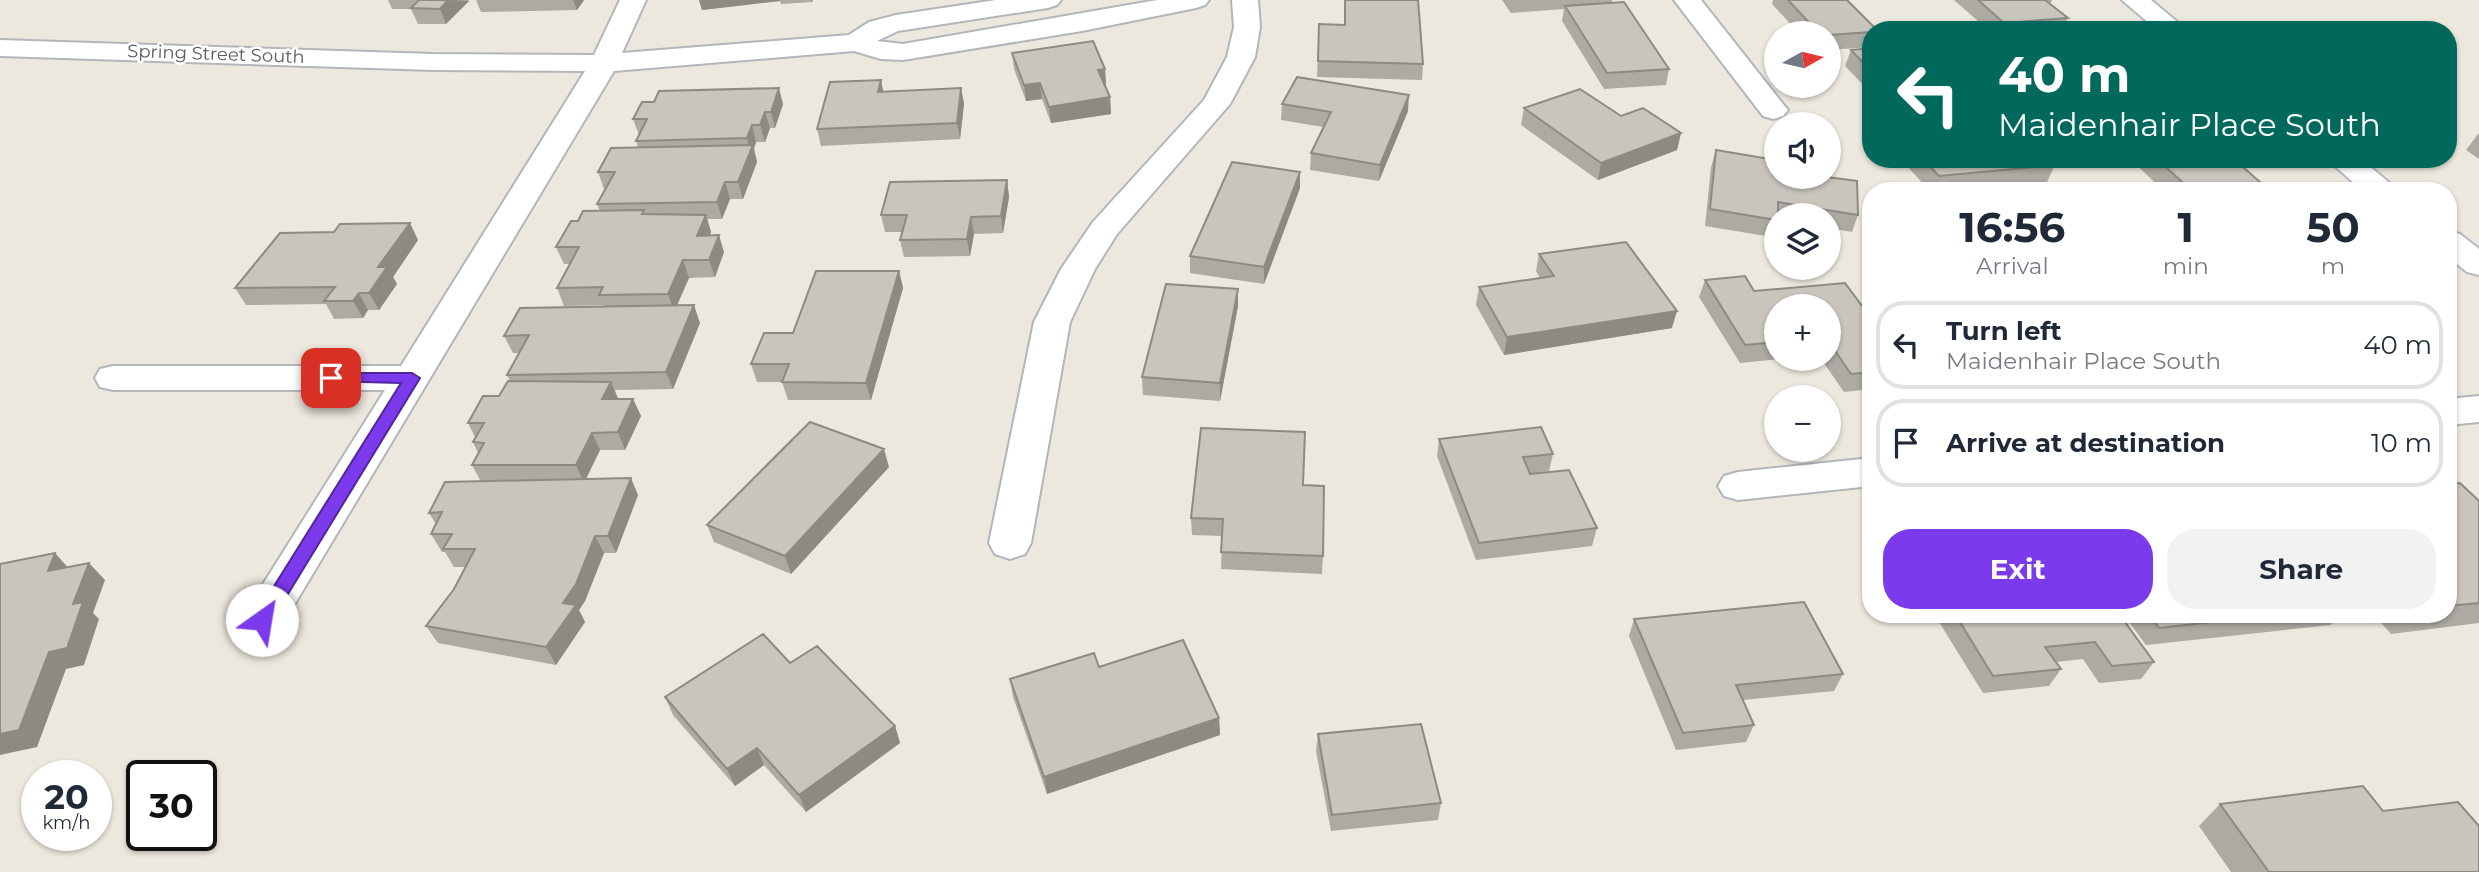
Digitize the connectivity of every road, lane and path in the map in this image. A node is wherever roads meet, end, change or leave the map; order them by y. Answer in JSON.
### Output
{"nodes":[{"id":1,"x":633,"y":0,"type":"edge"},
{"id":2,"x":1048,"y":0,"type":"edge"},
{"id":3,"x":1196,"y":0,"type":"edge"},
{"id":4,"x":1245,"y":0,"type":"edge"},
{"id":5,"x":1687,"y":0,"type":"edge"},
{"id":6,"x":2135,"y":0,"type":"edge"},
{"id":7,"x":2162,"y":21,"type":"edge"},
{"id":8,"x":856,"y":43,"type":"junction"},
{"id":9,"x":0,"y":48,"type":"edge"},
{"id":10,"x":604,"y":63,"type":"junction"},
{"id":11,"x":1773,"y":110,"type":"dead end"},
{"id":12,"x":2354,"y":168,"type":"edge"},
{"id":13,"x":2371,"y":182,"type":"edge"},
{"id":14,"x":2457,"y":248,"type":"edge"},
{"id":15,"x":2479,"y":265,"type":"edge"},
{"id":16,"x":113,"y":378,"type":"dead end"},
{"id":17,"x":412,"y":378,"type":"junction"},
{"id":18,"x":2479,"y":409,"type":"edge"},
{"id":19,"x":2457,"y":411,"type":"edge"},
{"id":20,"x":1862,"y":473,"type":"edge"},
{"id":21,"x":1738,"y":486,"type":"dead end"},
{"id":22,"x":1010,"y":543,"type":"dead end"},
{"id":23,"x":262,"y":620,"type":"dead end"}],
"edges":[{"from":1,"to":10,"type":"street"},
{"from":2,"to":8,"type":"street"},
{"from":3,"to":8,"type":"street"},
{"from":4,"to":22,"type":"street"},
{"from":5,"to":11,"type":"street"},
{"from":6,"to":7,"type":"street"},
{"from":8,"to":10,"type":"street","name":"Spring Street South"},
{"from":9,"to":10,"type":"street","name":"Spring Street South"},
{"from":10,"to":17,"type":"street"},
{"from":12,"to":13,"type":"street"},
{"from":14,"to":15,"type":"street"},
{"from":16,"to":17,"type":"street"},
{"from":17,"to":23,"type":"street"},
{"from":18,"to":19,"type":"street"},
{"from":20,"to":21,"type":"street"}]}
